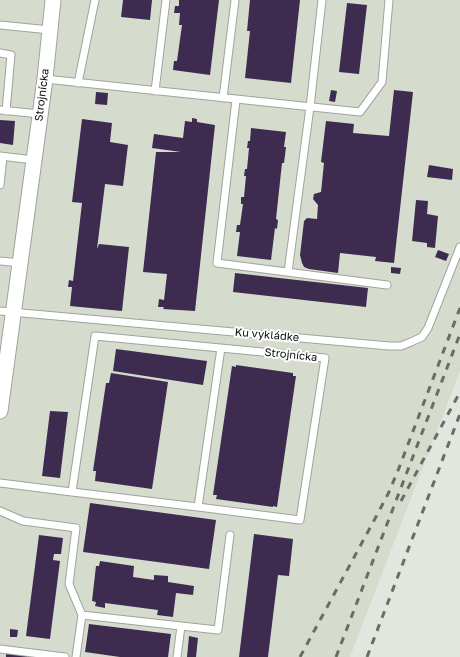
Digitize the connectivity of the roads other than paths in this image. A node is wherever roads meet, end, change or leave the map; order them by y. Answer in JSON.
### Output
{"nodes":[{"id":1,"x":53,"y":0,"type":"edge"},
{"id":2,"x":95,"y":0,"type":"edge"},
{"id":3,"x":166,"y":0,"type":"edge"},
{"id":4,"x":235,"y":0,"type":"edge"},
{"id":5,"x":322,"y":0,"type":"edge"},
{"id":6,"x":389,"y":0,"type":"edge"},
{"id":7,"x":0,"y":26,"type":"edge"},
{"id":8,"x":50,"y":30,"type":"junction"},
{"id":9,"x":0,"y":53,"type":"edge"},
{"id":10,"x":45,"y":79,"type":"junction"},
{"id":11,"x":78,"y":83,"type":"junction"},
{"id":12,"x":155,"y":91,"type":"junction"},
{"id":13,"x":223,"y":98,"type":"junction"},
{"id":14,"x":236,"y":100,"type":"junction"},
{"id":15,"x":310,"y":107,"type":"junction"},
{"id":16,"x":3,"y":111,"type":"edge"},
{"id":17,"x":40,"y":114,"type":"junction"},
{"id":18,"x":2,"y":156,"type":"edge"},
{"id":19,"x":34,"y":160,"type":"junction"},
{"id":20,"x":0,"y":185,"type":"edge"},
{"id":21,"x":460,"y":247,"type":"edge"},
{"id":22,"x":0,"y":261,"type":"edge"},
{"id":23,"x":20,"y":263,"type":"junction"},
{"id":24,"x":288,"y":272,"type":"junction"},
{"id":25,"x":387,"y":285,"type":"dead end"},
{"id":26,"x":7,"y":312,"type":"edge"},
{"id":27,"x":221,"y":348,"type":"junction"},
{"id":28,"x":0,"y":411,"type":"edge"},
{"id":29,"x":0,"y":483,"type":"edge"},
{"id":30,"x":72,"y":492,"type":"junction"},
{"id":31,"x":198,"y":507,"type":"junction"},
{"id":32,"x":0,"y":511,"type":"edge"},
{"id":33,"x":230,"y":535,"type":"dead end"},
{"id":34,"x":82,"y":615,"type":"junction"},
{"id":35,"x":181,"y":626,"type":"junction"},
{"id":36,"x":0,"y":649,"type":"edge"},
{"id":37,"x":65,"y":657,"type":"edge"},
{"id":38,"x":76,"y":657,"type":"edge"},
{"id":39,"x":177,"y":657,"type":"edge"}],
"edges":[{"from":1,"to":8,"type":"street","name":"Strojnícka"},
{"from":2,"to":11,"type":"lane"},
{"from":3,"to":12,"type":"lane"},
{"from":4,"to":13,"type":"lane"},
{"from":5,"to":15,"type":"lane"},
{"from":6,"to":15,"type":"lane"},
{"from":7,"to":8,"type":"lane"},
{"from":8,"to":10,"type":"street","name":"Strojnícka"},
{"from":9,"to":16,"type":"lane"},
{"from":10,"to":11,"type":"lane"},
{"from":10,"to":17,"type":"street","name":"Strojnícka"},
{"from":11,"to":12,"type":"lane"},
{"from":12,"to":13,"type":"lane"},
{"from":13,"to":14,"type":"lane"},
{"from":14,"to":15,"type":"lane"},
{"from":14,"to":24,"type":"lane"},
{"from":15,"to":24,"type":"lane"},
{"from":16,"to":17,"type":"lane"},
{"from":17,"to":19,"type":"street","name":"Strojnícka"},
{"from":18,"to":19,"type":"lane"},
{"from":18,"to":20,"type":"lane"},
{"from":19,"to":23,"type":"street","name":"Strojnícka"},
{"from":21,"to":26,"type":"lane","name":"Ku vykládke"},
{"from":22,"to":23,"type":"lane"},
{"from":23,"to":26,"type":"street","name":"Strojnícka"},
{"from":24,"to":25,"type":"lane"},
{"from":26,"to":28,"type":"street","name":"Strojnícka"},
{"from":27,"to":30,"type":"lane","name":"Strojnícka"},
{"from":27,"to":31,"type":"lane"},
{"from":27,"to":31,"type":"lane","name":"Strojnícka"},
{"from":29,"to":30,"type":"lane","name":"Strojnícka"},
{"from":30,"to":31,"type":"lane","name":"Strojnícka"},
{"from":32,"to":34,"type":"lane"},
{"from":33,"to":35,"type":"lane"},
{"from":34,"to":35,"type":"lane"},
{"from":34,"to":38,"type":"lane"},
{"from":35,"to":39,"type":"lane"},
{"from":36,"to":37,"type":"lane"}]}
